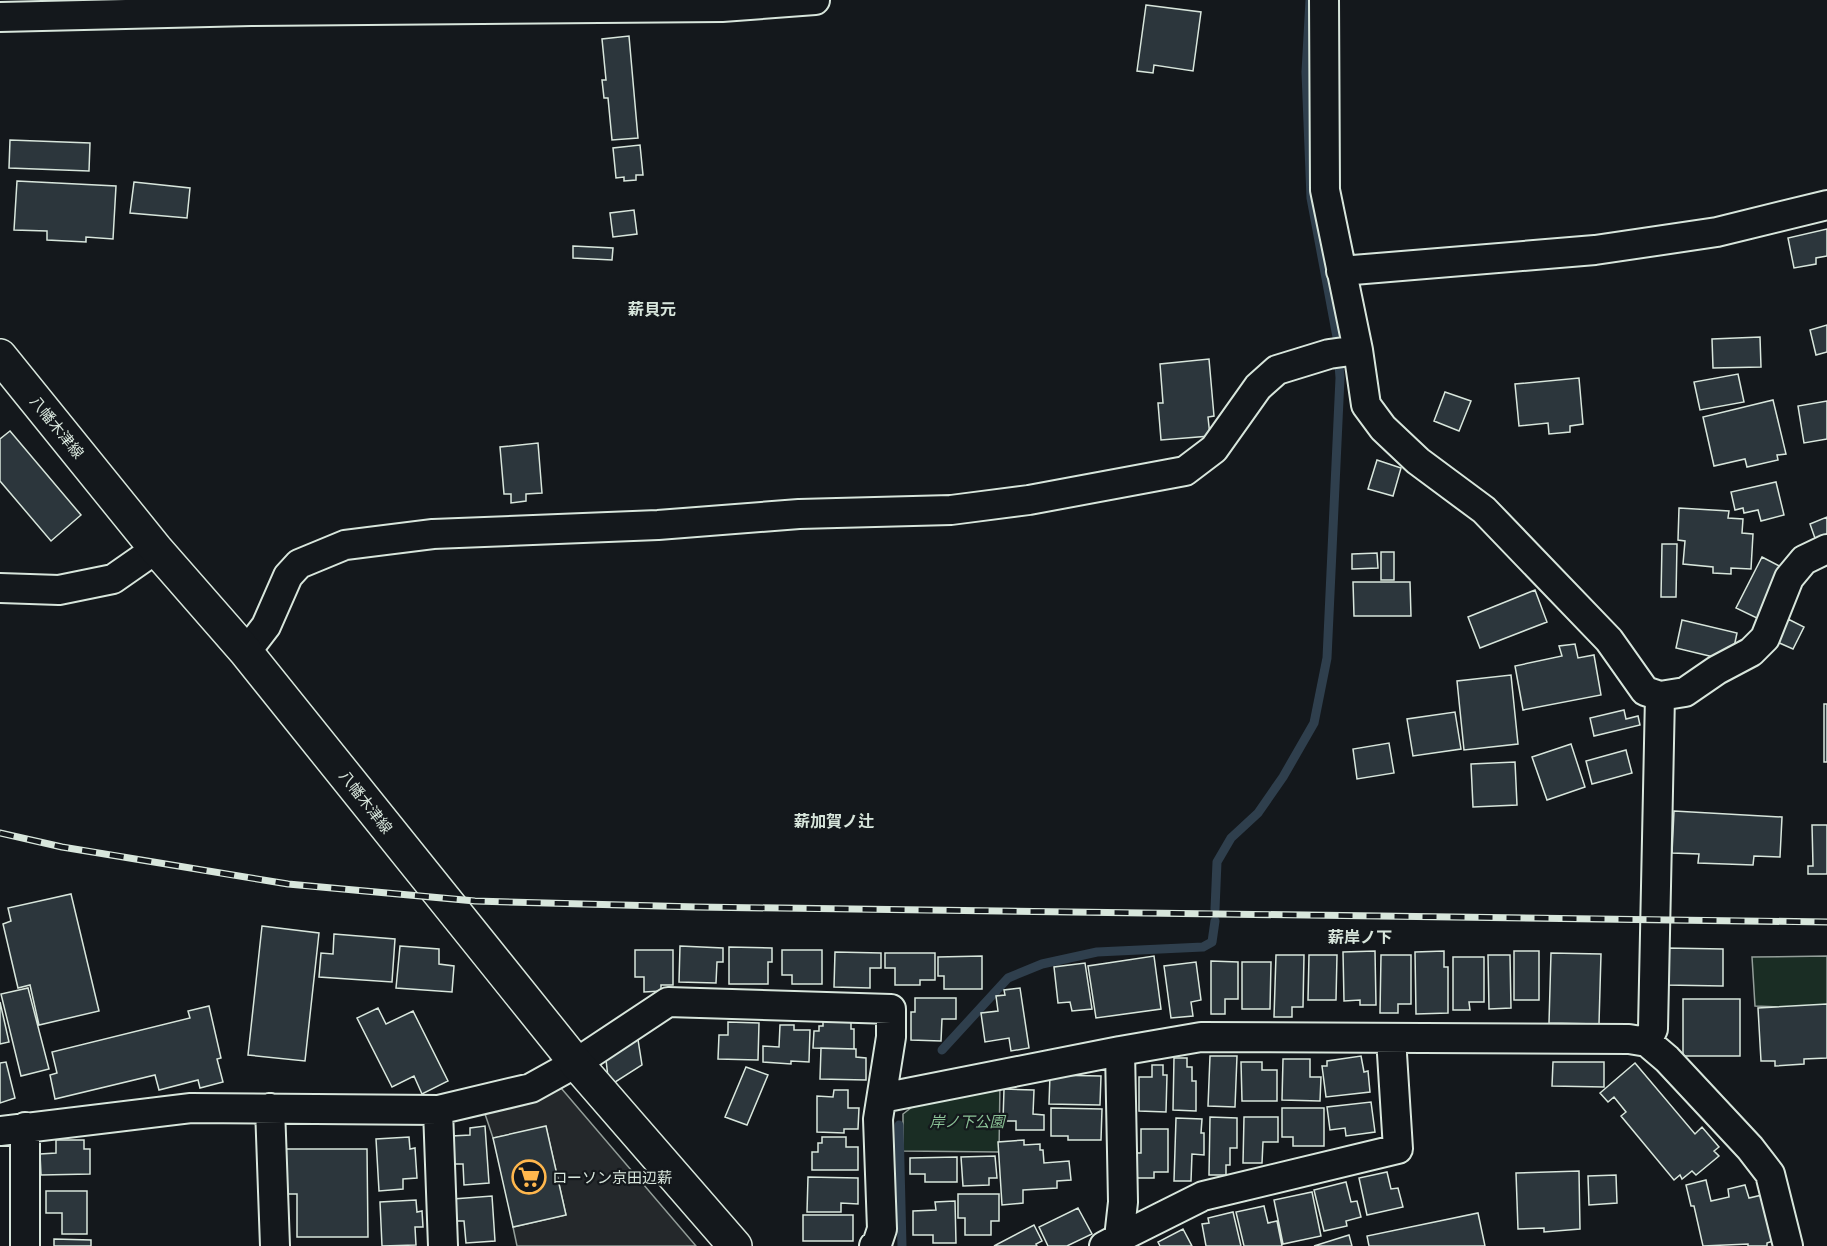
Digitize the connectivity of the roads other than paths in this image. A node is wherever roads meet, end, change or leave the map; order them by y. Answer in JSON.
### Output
{"nodes":[{"id":1,"x":815,"y":0,"type":"edge"},
{"id":2,"x":1324,"y":0,"type":"edge"},
{"id":3,"x":0,"y":17,"type":"edge"},
{"id":4,"x":1827,"y":205,"type":"edge"},
{"id":5,"x":1341,"y":271,"type":"junction"},
{"id":6,"x":1345,"y":352,"type":"junction"},
{"id":7,"x":0,"y":356,"type":"edge"},
{"id":8,"x":156,"y":549,"type":"junction"},
{"id":9,"x":1827,"y":549,"type":"edge"},
{"id":10,"x":0,"y":588,"type":"edge"},
{"id":11,"x":246,"y":652,"type":"junction"},
{"id":12,"x":1660,"y":696,"type":"junction"},
{"id":13,"x":1391,"y":1038,"type":"junction"},
{"id":14,"x":1647,"y":1042,"type":"junction"},
{"id":15,"x":1120,"y":1051,"type":"junction"},
{"id":16,"x":576,"y":1064,"type":"junction"},
{"id":17,"x":882,"y":1098,"type":"junction"},
{"id":18,"x":270,"y":1108,"type":"junction"},
{"id":19,"x":438,"y":1110,"type":"junction"},
{"id":20,"x":13,"y":1129,"type":"edge"},
{"id":21,"x":1111,"y":1242,"type":"edge"},
{"id":22,"x":25,"y":1246,"type":"edge"},
{"id":23,"x":275,"y":1246,"type":"edge"},
{"id":24,"x":443,"y":1246,"type":"edge"},
{"id":25,"x":735,"y":1246,"type":"edge"},
{"id":26,"x":874,"y":1246,"type":"edge"},
{"id":27,"x":1788,"y":1246,"type":"edge"}],
"edges":[{"from":1,"to":3,"type":"street"},
{"from":2,"to":5,"type":"street"},
{"from":4,"to":5,"type":"street"},
{"from":5,"to":6,"type":"street"},
{"from":6,"to":11,"type":"street"},
{"from":6,"to":12,"type":"street"},
{"from":7,"to":8,"type":"main road","name":"八幡木津線"},
{"from":8,"to":10,"type":"street"},
{"from":8,"to":11,"type":"main road","name":"八幡木津線"},
{"from":9,"to":12,"type":"street"},
{"from":11,"to":16,"type":"main road","name":"八幡木津線"},
{"from":12,"to":14,"type":"street"},
{"from":13,"to":14,"type":"street"},
{"from":13,"to":15,"type":"street"},
{"from":13,"to":21,"type":"street"},
{"from":14,"to":27,"type":"street"},
{"from":15,"to":17,"type":"street"},
{"from":15,"to":21,"type":"street"},
{"from":16,"to":17,"type":"street"},
{"from":16,"to":19,"type":"street"},
{"from":16,"to":25,"type":"main road","name":"八幡木津線"},
{"from":17,"to":26,"type":"street"},
{"from":18,"to":19,"type":"street"},
{"from":18,"to":20,"type":"street"},
{"from":18,"to":23,"type":"street"},
{"from":19,"to":24,"type":"street"},
{"from":20,"to":22,"type":"street"}]}
